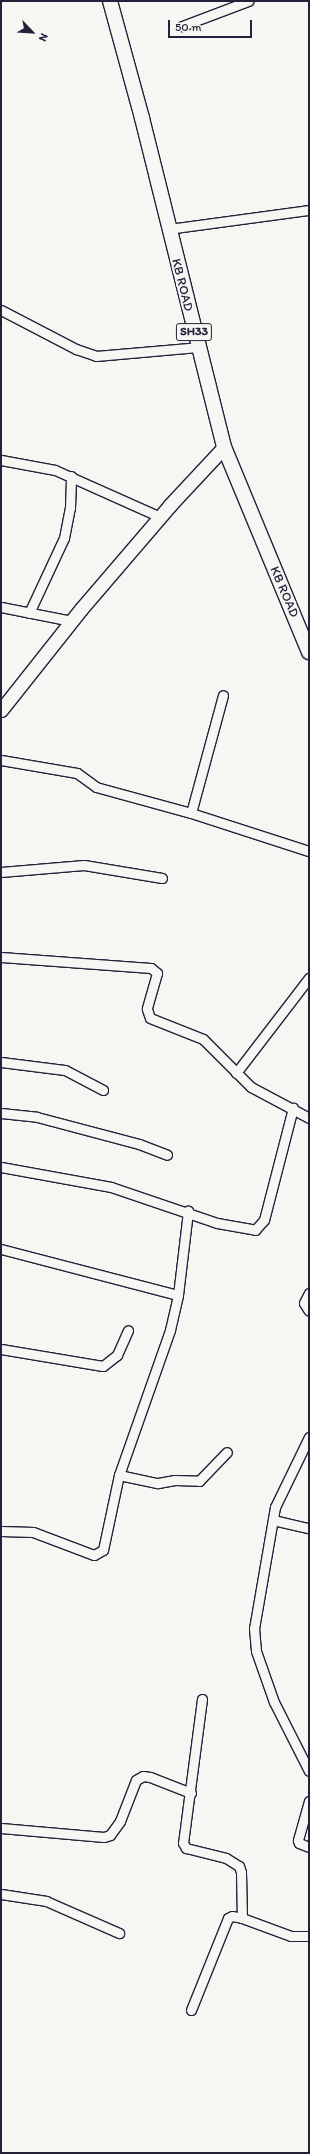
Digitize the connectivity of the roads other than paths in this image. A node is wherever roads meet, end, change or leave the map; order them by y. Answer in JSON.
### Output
{"nodes":[{"id":1,"x":110,"y":1,"type":"edge"},
{"id":2,"x":248,"y":1,"type":"edge"},
{"id":3,"x":182,"y":26,"type":"dead end"},
{"id":4,"x":309,"y":210,"type":"edge"},
{"id":5,"x":168,"y":229,"type":"junction"},
{"id":6,"x":1,"y":310,"type":"edge"},
{"id":7,"x":198,"y":347,"type":"junction"},
{"id":8,"x":224,"y":447,"type":"junction"},
{"id":9,"x":1,"y":460,"type":"edge"},
{"id":10,"x":71,"y":476,"type":"junction"},
{"id":11,"x":160,"y":517,"type":"junction"},
{"id":12,"x":1,"y":607,"type":"edge"},
{"id":13,"x":29,"y":613,"type":"junction"},
{"id":14,"x":72,"y":621,"type":"junction"},
{"id":15,"x":309,"y":652,"type":"edge"},
{"id":16,"x":223,"y":695,"type":"dead end"},
{"id":17,"x":1,"y":710,"type":"edge"},
{"id":18,"x":1,"y":760,"type":"edge"},
{"id":19,"x":191,"y":813,"type":"junction"},
{"id":20,"x":309,"y":852,"type":"edge"},
{"id":21,"x":1,"y":872,"type":"edge"},
{"id":22,"x":162,"y":878,"type":"dead end"},
{"id":23,"x":1,"y":957,"type":"edge"},
{"id":24,"x":309,"y":978,"type":"edge"},
{"id":25,"x":1,"y":1062,"type":"edge"},
{"id":26,"x":236,"y":1073,"type":"junction"},
{"id":27,"x":103,"y":1090,"type":"dead end"},
{"id":28,"x":293,"y":1108,"type":"junction"},
{"id":29,"x":1,"y":1114,"type":"edge"},
{"id":30,"x":309,"y":1118,"type":"edge"},
{"id":31,"x":167,"y":1155,"type":"dead end"},
{"id":32,"x":1,"y":1167,"type":"edge"},
{"id":33,"x":188,"y":1211,"type":"junction"},
{"id":34,"x":1,"y":1249,"type":"edge"},
{"id":35,"x":309,"y":1293,"type":"edge"},
{"id":36,"x":178,"y":1295,"type":"junction"},
{"id":37,"x":309,"y":1311,"type":"edge"},
{"id":38,"x":128,"y":1330,"type":"dead end"},
{"id":39,"x":1,"y":1349,"type":"edge"},
{"id":40,"x":309,"y":1437,"type":"edge"},
{"id":41,"x":227,"y":1452,"type":"dead end"},
{"id":42,"x":120,"y":1475,"type":"junction"},
{"id":43,"x":273,"y":1520,"type":"junction"},
{"id":44,"x":309,"y":1528,"type":"edge"},
{"id":45,"x":1,"y":1531,"type":"edge"},
{"id":46,"x":202,"y":1699,"type":"dead end"},
{"id":47,"x":309,"y":1771,"type":"edge"},
{"id":48,"x":191,"y":1793,"type":"junction"},
{"id":49,"x":309,"y":1801,"type":"edge"},
{"id":50,"x":1,"y":1828,"type":"edge"},
{"id":51,"x":309,"y":1847,"type":"edge"},
{"id":52,"x":1,"y":1894,"type":"edge"},
{"id":53,"x":242,"y":1918,"type":"junction"},
{"id":54,"x":119,"y":1933,"type":"dead end"},
{"id":55,"x":309,"y":1936,"type":"edge"},
{"id":56,"x":191,"y":2010,"type":"dead end"}],
"edges":[{"from":1,"to":5,"type":"main road","name":"KB ROAD","number":"SH33"},
{"from":2,"to":3,"type":"street"},
{"from":4,"to":5,"type":"street"},
{"from":5,"to":7,"type":"main road","name":"KB ROAD","number":"SH33"},
{"from":6,"to":7,"type":"street"},
{"from":7,"to":8,"type":"main road","name":"KB ROAD","number":"SH33"},
{"from":8,"to":11,"type":"main road"},
{"from":8,"to":15,"type":"main road","name":"KB ROAD","number":"SH33"},
{"from":9,"to":10,"type":"street"},
{"from":10,"to":11,"type":"street"},
{"from":10,"to":13,"type":"street"},
{"from":11,"to":14,"type":"main road"},
{"from":12,"to":13,"type":"street"},
{"from":13,"to":14,"type":"street"},
{"from":14,"to":17,"type":"main road"},
{"from":16,"to":19,"type":"street"},
{"from":18,"to":19,"type":"street"},
{"from":19,"to":20,"type":"street"},
{"from":21,"to":22,"type":"street"},
{"from":23,"to":26,"type":"street"},
{"from":24,"to":26,"type":"street"},
{"from":25,"to":27,"type":"street"},
{"from":26,"to":28,"type":"street"},
{"from":28,"to":30,"type":"street"},
{"from":28,"to":33,"type":"street"},
{"from":29,"to":31,"type":"street"},
{"from":32,"to":33,"type":"street"},
{"from":33,"to":36,"type":"street"},
{"from":34,"to":36,"type":"street"},
{"from":35,"to":37,"type":"street"},
{"from":36,"to":42,"type":"street"},
{"from":38,"to":39,"type":"street"},
{"from":40,"to":43,"type":"street"},
{"from":41,"to":42,"type":"street"},
{"from":42,"to":45,"type":"street"},
{"from":43,"to":44,"type":"street"},
{"from":43,"to":47,"type":"street"},
{"from":46,"to":48,"type":"street"},
{"from":48,"to":50,"type":"street"},
{"from":48,"to":53,"type":"street"},
{"from":49,"to":51,"type":"street"},
{"from":52,"to":54,"type":"street"},
{"from":53,"to":55,"type":"street"},
{"from":53,"to":56,"type":"street"}]}
